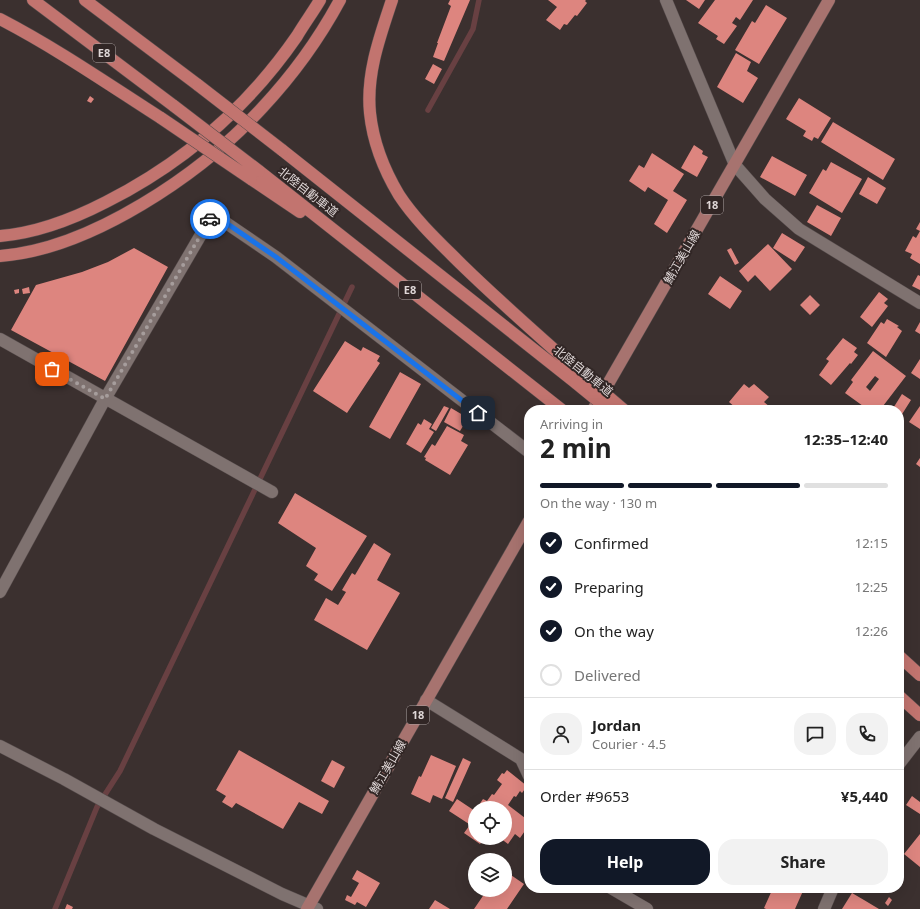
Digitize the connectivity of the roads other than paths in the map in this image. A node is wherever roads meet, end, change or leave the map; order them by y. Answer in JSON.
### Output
{"nodes":[{"id":1,"x":33,"y":0,"type":"edge"},
{"id":2,"x":85,"y":0,"type":"edge"},
{"id":3,"x":320,"y":0,"type":"edge"},
{"id":4,"x":340,"y":0,"type":"edge"},
{"id":5,"x":392,"y":0,"type":"edge"},
{"id":6,"x":666,"y":0,"type":"edge"},
{"id":7,"x":829,"y":0,"type":"edge"},
{"id":8,"x":0,"y":19,"type":"edge"},
{"id":9,"x":735,"y":165,"type":"junction"},
{"id":10,"x":255,"y":175,"type":"junction"},
{"id":11,"x":0,"y":236,"type":"edge"},
{"id":12,"x":0,"y":256,"type":"edge"},
{"id":13,"x":920,"y":303,"type":"edge"},
{"id":14,"x":0,"y":339,"type":"edge"},
{"id":15,"x":580,"y":379,"type":"junction"},
{"id":16,"x":105,"y":399,"type":"junction"},
{"id":17,"x":556,"y":405,"type":"edge"},
{"id":18,"x":596,"y":405,"type":"edge"},
{"id":19,"x":604,"y":405,"type":"edge"},
{"id":20,"x":617,"y":405,"type":"edge"},
{"id":21,"x":524,"y":448,"type":"edge"},
{"id":22,"x":272,"y":492,"type":"dead end"},
{"id":23,"x":524,"y":530,"type":"edge"},
{"id":24,"x":0,"y":592,"type":"edge"},
{"id":25,"x":904,"y":661,"type":"edge"},
{"id":26,"x":920,"y":675,"type":"edge"},
{"id":27,"x":426,"y":700,"type":"junction"},
{"id":28,"x":904,"y":700,"type":"edge"},
{"id":29,"x":920,"y":714,"type":"edge"},
{"id":30,"x":920,"y":737,"type":"edge"},
{"id":31,"x":0,"y":746,"type":"edge"},
{"id":32,"x":904,"y":758,"type":"edge"},
{"id":33,"x":524,"y":765,"type":"edge"},
{"id":34,"x":620,"y":893,"type":"edge"},
{"id":35,"x":831,"y":893,"type":"edge"},
{"id":36,"x":311,"y":908,"type":"edge"},
{"id":37,"x":647,"y":909,"type":"edge"},
{"id":38,"x":824,"y":909,"type":"edge"}],
"edges":[{"from":1,"to":10,"type":"highway","name":"北陸自動車道","number":"E8","bridge":true},
{"from":2,"to":15,"type":"highway","name":"北陸自動車道","number":"E8","bridge":true},
{"from":3,"to":11,"type":"highway"},
{"from":4,"to":12,"type":"highway"},
{"from":5,"to":15,"type":"highway"},
{"from":6,"to":9,"type":"street"},
{"from":7,"to":9,"type":"main road","name":"鯖江美山線","number":"18"},
{"from":8,"to":10,"type":"highway","bridge":true},
{"from":9,"to":13,"type":"street"},
{"from":9,"to":18,"type":"main road","name":"鯖江美山線","number":"18"},
{"from":10,"to":17,"type":"highway","name":"北陸自動車道","number":"E8"},
{"from":14,"to":16,"type":"street"},
{"from":15,"to":19,"type":"highway","name":"北陸自動車道","number":"E8","bridge":true},
{"from":15,"to":20,"type":"highway","bridge":true},
{"from":16,"to":21,"type":"street"},
{"from":16,"to":22,"type":"street"},
{"from":16,"to":24,"type":"street"},
{"from":23,"to":27,"type":"main road","name":"鯖江美山線","number":"18"},
{"from":25,"to":26,"type":"highway"},
{"from":27,"to":33,"type":"street"},
{"from":27,"to":36,"type":"main road","name":"鯖江美山線","number":"18"},
{"from":28,"to":29,"type":"highway"},
{"from":30,"to":32,"type":"street"},
{"from":31,"to":36,"type":"street"},
{"from":34,"to":37,"type":"street"},
{"from":35,"to":38,"type":"street"}]}
